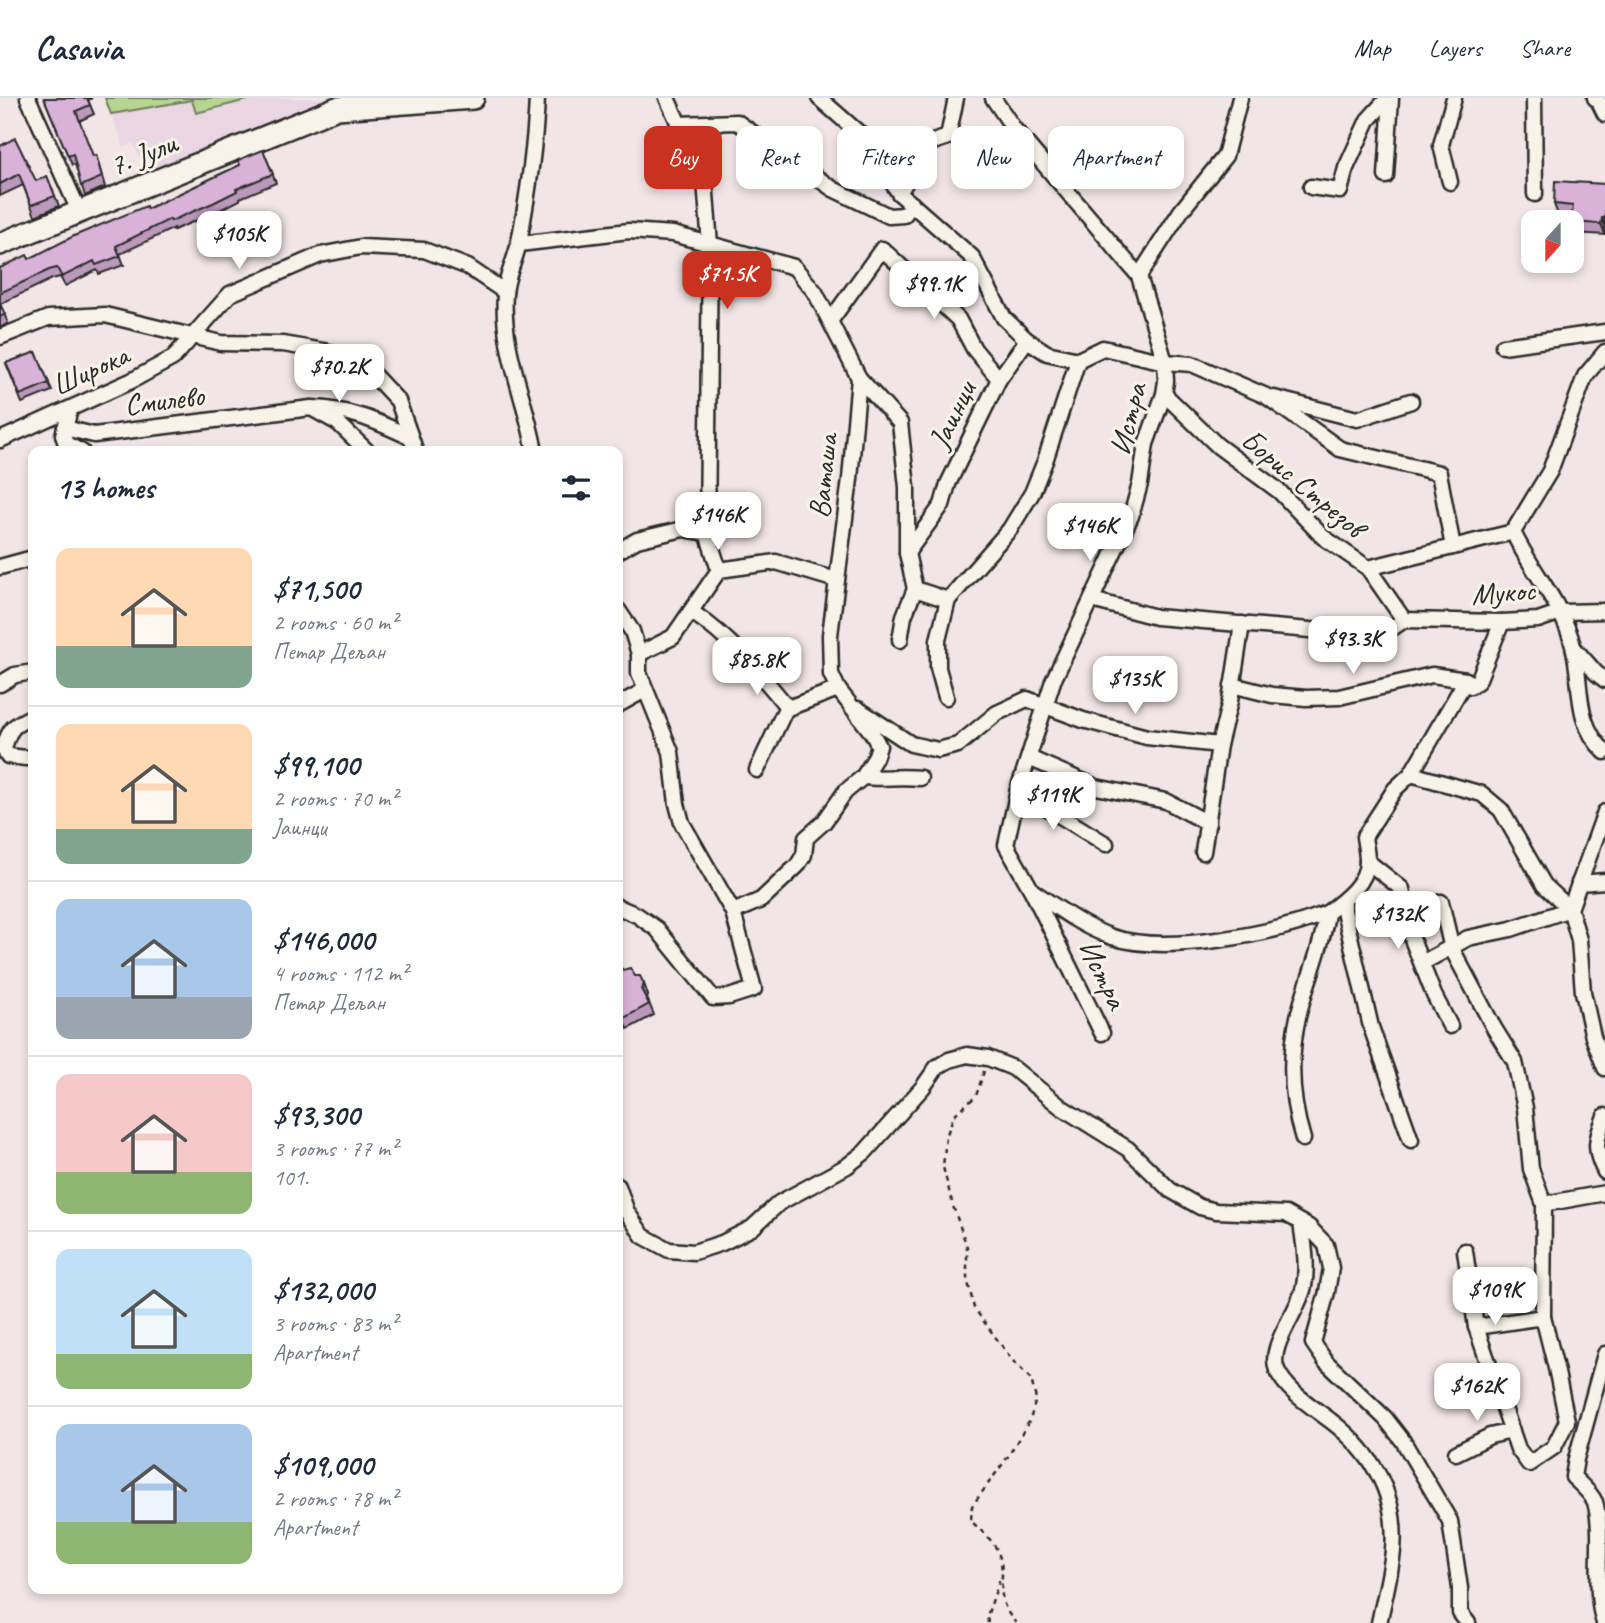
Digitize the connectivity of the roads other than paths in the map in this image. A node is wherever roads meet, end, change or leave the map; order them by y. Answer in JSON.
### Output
{"nodes":[{"id":1,"x":28,"y":98,"type":"edge"},
{"id":2,"x":473,"y":98,"type":"edge"},
{"id":3,"x":537,"y":98,"type":"edge"},
{"id":4,"x":667,"y":98,"type":"edge"},
{"id":5,"x":819,"y":98,"type":"edge"},
{"id":6,"x":956,"y":98,"type":"edge"},
{"id":7,"x":993,"y":98,"type":"edge"},
{"id":8,"x":1240,"y":98,"type":"edge"},
{"id":9,"x":1390,"y":98,"type":"edge"},
{"id":10,"x":1454,"y":98,"type":"edge"},
{"id":11,"x":1534,"y":98,"type":"edge"},
{"id":12,"x":1597,"y":99,"type":"edge"},
{"id":13,"x":1605,"y":114,"type":"edge"},
{"id":14,"x":678,"y":124,"type":"junction"},
{"id":15,"x":1386,"y":176,"type":"dead end"},
{"id":16,"x":1450,"y":182,"type":"dead end"},
{"id":17,"x":1311,"y":187,"type":"dead end"},
{"id":18,"x":899,"y":193,"type":"junction"},
{"id":19,"x":1535,"y":194,"type":"dead end"},
{"id":20,"x":912,"y":204,"type":"junction"},
{"id":21,"x":79,"y":211,"type":"junction"},
{"id":22,"x":0,"y":244,"type":"edge"},
{"id":23,"x":519,"y":244,"type":"junction"},
{"id":24,"x":710,"y":245,"type":"junction"},
{"id":25,"x":1139,"y":276,"type":"junction"},
{"id":26,"x":505,"y":292,"type":"junction"},
{"id":27,"x":831,"y":320,"type":"junction"},
{"id":28,"x":1605,"y":331,"type":"edge"},
{"id":29,"x":195,"y":336,"type":"junction"},
{"id":30,"x":0,"y":337,"type":"edge"},
{"id":31,"x":1027,"y":340,"type":"junction"},
{"id":32,"x":1503,"y":346,"type":"dead end"},
{"id":33,"x":1605,"y":352,"type":"edge"},
{"id":34,"x":1077,"y":360,"type":"junction"},
{"id":35,"x":1165,"y":362,"type":"junction"},
{"id":36,"x":859,"y":378,"type":"junction"},
{"id":37,"x":999,"y":379,"type":"junction"},
{"id":38,"x":1164,"y":394,"type":"junction"},
{"id":39,"x":1266,"y":396,"type":"junction"},
{"id":40,"x":1410,"y":401,"type":"dead end"},
{"id":41,"x":311,"y":408,"type":"junction"},
{"id":42,"x":70,"y":410,"type":"junction"},
{"id":43,"x":65,"y":428,"type":"junction"},
{"id":44,"x":410,"y":437,"type":"junction"},
{"id":45,"x":0,"y":440,"type":"edge"},
{"id":46,"x":70,"y":446,"type":"edge"},
{"id":47,"x":362,"y":446,"type":"edge"},
{"id":48,"x":414,"y":446,"type":"edge"},
{"id":49,"x":533,"y":446,"type":"edge"},
{"id":50,"x":1513,"y":532,"type":"junction"},
{"id":51,"x":707,"y":533,"type":"junction"},
{"id":52,"x":1453,"y":547,"type":"junction"},
{"id":53,"x":623,"y":548,"type":"edge"},
{"id":54,"x":907,"y":552,"type":"junction"},
{"id":55,"x":28,"y":559,"type":"edge"},
{"id":56,"x":0,"y":567,"type":"edge"},
{"id":57,"x":1368,"y":568,"type":"junction"},
{"id":58,"x":719,"y":570,"type":"junction"},
{"id":59,"x":836,"y":580,"type":"junction"},
{"id":60,"x":915,"y":589,"type":"junction"},
{"id":61,"x":948,"y":600,"type":"junction"},
{"id":62,"x":1092,"y":600,"type":"junction"},
{"id":63,"x":1605,"y":611,"type":"edge"},
{"id":64,"x":692,"y":612,"type":"junction"},
{"id":65,"x":1561,"y":612,"type":"junction"},
{"id":66,"x":623,"y":618,"type":"edge"},
{"id":67,"x":1404,"y":620,"type":"junction"},
{"id":68,"x":1502,"y":622,"type":"junction"},
{"id":69,"x":1242,"y":624,"type":"junction"},
{"id":70,"x":900,"y":640,"type":"dead end"},
{"id":71,"x":1574,"y":647,"type":"junction"},
{"id":72,"x":639,"y":654,"type":"junction"},
{"id":73,"x":28,"y":672,"type":"edge"},
{"id":74,"x":1465,"y":680,"type":"junction"},
{"id":75,"x":1605,"y":680,"type":"edge"},
{"id":76,"x":0,"y":684,"type":"edge"},
{"id":77,"x":1232,"y":685,"type":"junction"},
{"id":78,"x":838,"y":689,"type":"junction"},
{"id":79,"x":645,"y":690,"type":"junction"},
{"id":80,"x":946,"y":698,"type":"dead end"},
{"id":81,"x":623,"y":702,"type":"edge"},
{"id":82,"x":849,"y":703,"type":"junction"},
{"id":83,"x":1046,"y":704,"type":"junction"},
{"id":84,"x":787,"y":706,"type":"junction"},
{"id":85,"x":28,"y":718,"type":"edge"},
{"id":86,"x":1219,"y":745,"type":"junction"},
{"id":87,"x":1605,"y":752,"type":"edge"},
{"id":88,"x":28,"y":758,"type":"edge"},
{"id":89,"x":1029,"y":758,"type":"junction"},
{"id":90,"x":4,"y":761,"type":"edge"},
{"id":91,"x":757,"y":770,"type":"dead end"},
{"id":92,"x":1411,"y":774,"type":"junction"},
{"id":93,"x":863,"y":777,"type":"junction"},
{"id":94,"x":920,"y":778,"type":"dead end"},
{"id":95,"x":1018,"y":790,"type":"junction"},
{"id":96,"x":1605,"y":812,"type":"edge"},
{"id":97,"x":1208,"y":823,"type":"junction"},
{"id":98,"x":1106,"y":844,"type":"dead end"},
{"id":99,"x":1203,"y":852,"type":"dead end"},
{"id":100,"x":1367,"y":860,"type":"junction"},
{"id":101,"x":1605,"y":881,"type":"edge"},
{"id":102,"x":1579,"y":883,"type":"junction"},
{"id":103,"x":1032,"y":891,"type":"junction"},
{"id":104,"x":1342,"y":902,"type":"junction"},
{"id":105,"x":1441,"y":902,"type":"dead end"},
{"id":106,"x":623,"y":909,"type":"edge"},
{"id":107,"x":1570,"y":909,"type":"junction"},
{"id":108,"x":733,"y":912,"type":"junction"},
{"id":109,"x":1327,"y":913,"type":"junction"},
{"id":110,"x":1452,"y":949,"type":"junction"},
{"id":111,"x":1422,"y":963,"type":"junction"},
{"id":112,"x":1450,"y":1026,"type":"dead end"},
{"id":113,"x":1102,"y":1033,"type":"dead end"},
{"id":114,"x":1605,"y":1068,"type":"edge"},
{"id":115,"x":1605,"y":1116,"type":"edge"},
{"id":116,"x":1303,"y":1139,"type":"dead end"},
{"id":117,"x":1411,"y":1140,"type":"dead end"},
{"id":118,"x":1605,"y":1172,"type":"edge"},
{"id":119,"x":1605,"y":1193,"type":"edge"},
{"id":120,"x":623,"y":1200,"type":"edge"},
{"id":121,"x":1544,"y":1204,"type":"junction"},
{"id":122,"x":1301,"y":1223,"type":"junction"},
{"id":123,"x":1465,"y":1251,"type":"dead end"},
{"id":124,"x":1543,"y":1317,"type":"junction"},
{"id":125,"x":1476,"y":1327,"type":"junction"},
{"id":126,"x":1605,"y":1354,"type":"edge"},
{"id":127,"x":1512,"y":1431,"type":"junction"},
{"id":128,"x":1456,"y":1454,"type":"dead end"},
{"id":129,"x":1379,"y":1623,"type":"edge"},
{"id":130,"x":1468,"y":1623,"type":"edge"},
{"id":131,"x":1604,"y":1623,"type":"edge"}],
"edges":[{"from":1,"to":21,"type":"street"},
{"from":2,"to":21,"type":"street","name":"7. Јули"},
{"from":3,"to":23,"type":"street"},
{"from":4,"to":14,"type":"street"},
{"from":5,"to":18,"type":"street"},
{"from":6,"to":18,"type":"street"},
{"from":7,"to":25,"type":"street","name":"Истра"},
{"from":8,"to":25,"type":"street"},
{"from":9,"to":15,"type":"street"},
{"from":9,"to":17,"type":"street"},
{"from":10,"to":16,"type":"street"},
{"from":11,"to":19,"type":"street"},
{"from":12,"to":13,"type":"street"},
{"from":14,"to":20,"type":"street"},
{"from":14,"to":24,"type":"street"},
{"from":18,"to":20,"type":"street"},
{"from":20,"to":31,"type":"street"},
{"from":21,"to":22,"type":"street","name":"7. Јули"},
{"from":23,"to":24,"type":"street"},
{"from":23,"to":26,"type":"street"},
{"from":24,"to":27,"type":"street"},
{"from":24,"to":51,"type":"street"},
{"from":25,"to":35,"type":"street","name":"Истра"},
{"from":26,"to":29,"type":"street","name":"Широка"},
{"from":26,"to":49,"type":"street"},
{"from":27,"to":36,"type":"street"},
{"from":27,"to":37,"type":"street","name":"Јаинци"},
{"from":28,"to":32,"type":"street"},
{"from":29,"to":30,"type":"street","name":"Широка"},
{"from":29,"to":42,"type":"street","name":"Широка"},
{"from":29,"to":44,"type":"street"},
{"from":31,"to":34,"type":"street"},
{"from":31,"to":37,"type":"street"},
{"from":33,"to":50,"type":"street"},
{"from":34,"to":35,"type":"street"},
{"from":34,"to":61,"type":"street"},
{"from":35,"to":38,"type":"street","name":"Истра"},
{"from":35,"to":39,"type":"street"},
{"from":36,"to":54,"type":"street"},
{"from":36,"to":59,"type":"street","name":"Ваташа"},
{"from":37,"to":54,"type":"street","name":"Јаинци"},
{"from":38,"to":57,"type":"street","name":"Борис Стрезов"},
{"from":38,"to":62,"type":"street","name":"Истра"},
{"from":39,"to":40,"type":"street"},
{"from":39,"to":52,"type":"street"},
{"from":41,"to":43,"type":"street","name":"Смилево"},
{"from":41,"to":44,"type":"street"},
{"from":41,"to":47,"type":"street"},
{"from":42,"to":43,"type":"street"},
{"from":42,"to":45,"type":"street","name":"Широка"},
{"from":43,"to":46,"type":"street"},
{"from":44,"to":48,"type":"street"},
{"from":50,"to":52,"type":"street","name":"Борис Стрезов"},
{"from":50,"to":65,"type":"street"},
{"from":51,"to":53,"type":"street"},
{"from":51,"to":58,"type":"street"},
{"from":52,"to":57,"type":"street","name":"Борис Стрезов"},
{"from":54,"to":60,"type":"street"},
{"from":55,"to":56,"type":"street"},
{"from":57,"to":67,"type":"street"},
{"from":58,"to":59,"type":"street"},
{"from":58,"to":64,"type":"street"},
{"from":59,"to":78,"type":"street","name":"Ваташа"},
{"from":60,"to":61,"type":"street"},
{"from":60,"to":70,"type":"street"},
{"from":61,"to":80,"type":"street"},
{"from":62,"to":69,"type":"street"},
{"from":62,"to":83,"type":"street","name":"Истра"},
{"from":63,"to":65,"type":"street","name":"Мукос"},
{"from":64,"to":72,"type":"street"},
{"from":64,"to":84,"type":"street"},
{"from":65,"to":68,"type":"street","name":"Мукос"},
{"from":65,"to":71,"type":"street"},
{"from":66,"to":72,"type":"street"},
{"from":67,"to":68,"type":"street","name":"Мукос"},
{"from":67,"to":69,"type":"street"},
{"from":68,"to":74,"type":"street"},
{"from":69,"to":77,"type":"street"},
{"from":71,"to":75,"type":"street"},
{"from":71,"to":87,"type":"street"},
{"from":72,"to":79,"type":"street"},
{"from":73,"to":76,"type":"street"},
{"from":74,"to":77,"type":"street"},
{"from":74,"to":92,"type":"street"},
{"from":77,"to":86,"type":"street"},
{"from":78,"to":82,"type":"street","name":"Ваташа"},
{"from":78,"to":84,"type":"street"},
{"from":79,"to":81,"type":"street"},
{"from":79,"to":108,"type":"street"},
{"from":82,"to":83,"type":"street"},
{"from":82,"to":93,"type":"street","name":"Ваташа"},
{"from":83,"to":86,"type":"street"},
{"from":83,"to":89,"type":"street","name":"Истра"},
{"from":84,"to":91,"type":"street"},
{"from":85,"to":90,"type":"street"},
{"from":86,"to":97,"type":"street"},
{"from":88,"to":90,"type":"street"},
{"from":89,"to":95,"type":"street","name":"Истра"},
{"from":89,"to":97,"type":"street"},
{"from":92,"to":100,"type":"street"},
{"from":92,"to":107,"type":"street"},
{"from":93,"to":94,"type":"street"},
{"from":93,"to":108,"type":"street","name":"Ваташа"},
{"from":95,"to":98,"type":"street"},
{"from":95,"to":103,"type":"street","name":"Истра"},
{"from":96,"to":102,"type":"street"},
{"from":97,"to":99,"type":"street"},
{"from":100,"to":104,"type":"street"},
{"from":100,"to":111,"type":"street"},
{"from":101,"to":102,"type":"street"},
{"from":102,"to":107,"type":"street"},
{"from":103,"to":109,"type":"street"},
{"from":103,"to":113,"type":"street","name":"Истра"},
{"from":104,"to":109,"type":"street"},
{"from":104,"to":117,"type":"street"},
{"from":105,"to":110,"type":"street"},
{"from":106,"to":108,"type":"street"},
{"from":107,"to":110,"type":"street"},
{"from":107,"to":114,"type":"street"},
{"from":109,"to":116,"type":"street"},
{"from":110,"to":111,"type":"street"},
{"from":110,"to":121,"type":"street"},
{"from":111,"to":112,"type":"street"},
{"from":115,"to":118,"type":"street"},
{"from":119,"to":121,"type":"street"},
{"from":120,"to":122,"type":"street"},
{"from":121,"to":124,"type":"street"},
{"from":122,"to":129,"type":"street"},
{"from":122,"to":130,"type":"street"},
{"from":123,"to":125,"type":"street"},
{"from":124,"to":125,"type":"street"},
{"from":124,"to":127,"type":"street"},
{"from":125,"to":127,"type":"street"},
{"from":126,"to":131,"type":"street"},
{"from":127,"to":128,"type":"street"}]}
